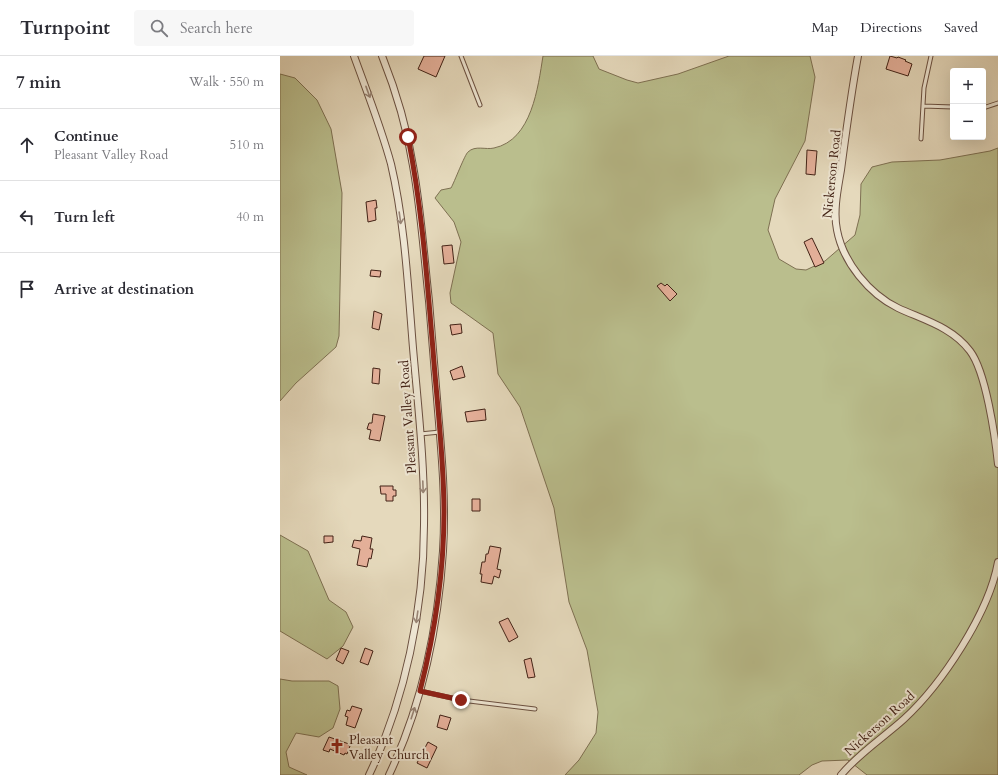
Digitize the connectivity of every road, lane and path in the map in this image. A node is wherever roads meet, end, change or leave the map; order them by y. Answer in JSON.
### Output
{"nodes":[{"id":1,"x":354,"y":56,"type":"edge"},
{"id":2,"x":382,"y":56,"type":"edge"},
{"id":3,"x":461,"y":56,"type":"edge"},
{"id":4,"x":858,"y":56,"type":"edge"},
{"id":5,"x":931,"y":56,"type":"edge"},
{"id":6,"x":998,"y":103,"type":"edge"},
{"id":7,"x":480,"y":105,"type":"dead end"},
{"id":8,"x":923,"y":106,"type":"junction"},
{"id":9,"x":950,"y":107,"type":"edge"},
{"id":10,"x":986,"y":107,"type":"edge"},
{"id":11,"x":921,"y":139,"type":"dead end"},
{"id":12,"x":440,"y":432,"type":"junction"},
{"id":13,"x":420,"y":434,"type":"junction"},
{"id":14,"x":998,"y":464,"type":"edge"},
{"id":15,"x":998,"y":562,"type":"edge"},
{"id":16,"x":420,"y":691,"type":"junction"},
{"id":17,"x":535,"y":709,"type":"dead end"},
{"id":18,"x":368,"y":775,"type":"edge"},
{"id":19,"x":389,"y":775,"type":"edge"},
{"id":20,"x":841,"y":775,"type":"edge"}],
"edges":[{"from":1,"to":13,"type":"street","name":"Pleasant Valley Road","one_way":true},
{"from":2,"to":12,"type":"street"},
{"from":3,"to":7,"type":"lane"},
{"from":4,"to":14,"type":"street","name":"Nickerson Road"},
{"from":5,"to":8,"type":"lane"},
{"from":6,"to":10,"type":"lane"},
{"from":8,"to":9,"type":"lane"},
{"from":8,"to":11,"type":"lane"},
{"from":12,"to":13,"type":"lane"},
{"from":12,"to":16,"type":"street"},
{"from":13,"to":18,"type":"street","name":"Pleasant Valley Road","one_way":true},
{"from":15,"to":20,"type":"street","name":"Nickerson Road"},
{"from":16,"to":17,"type":"lane"},
{"from":19,"to":16,"type":"street","one_way":true}]}
